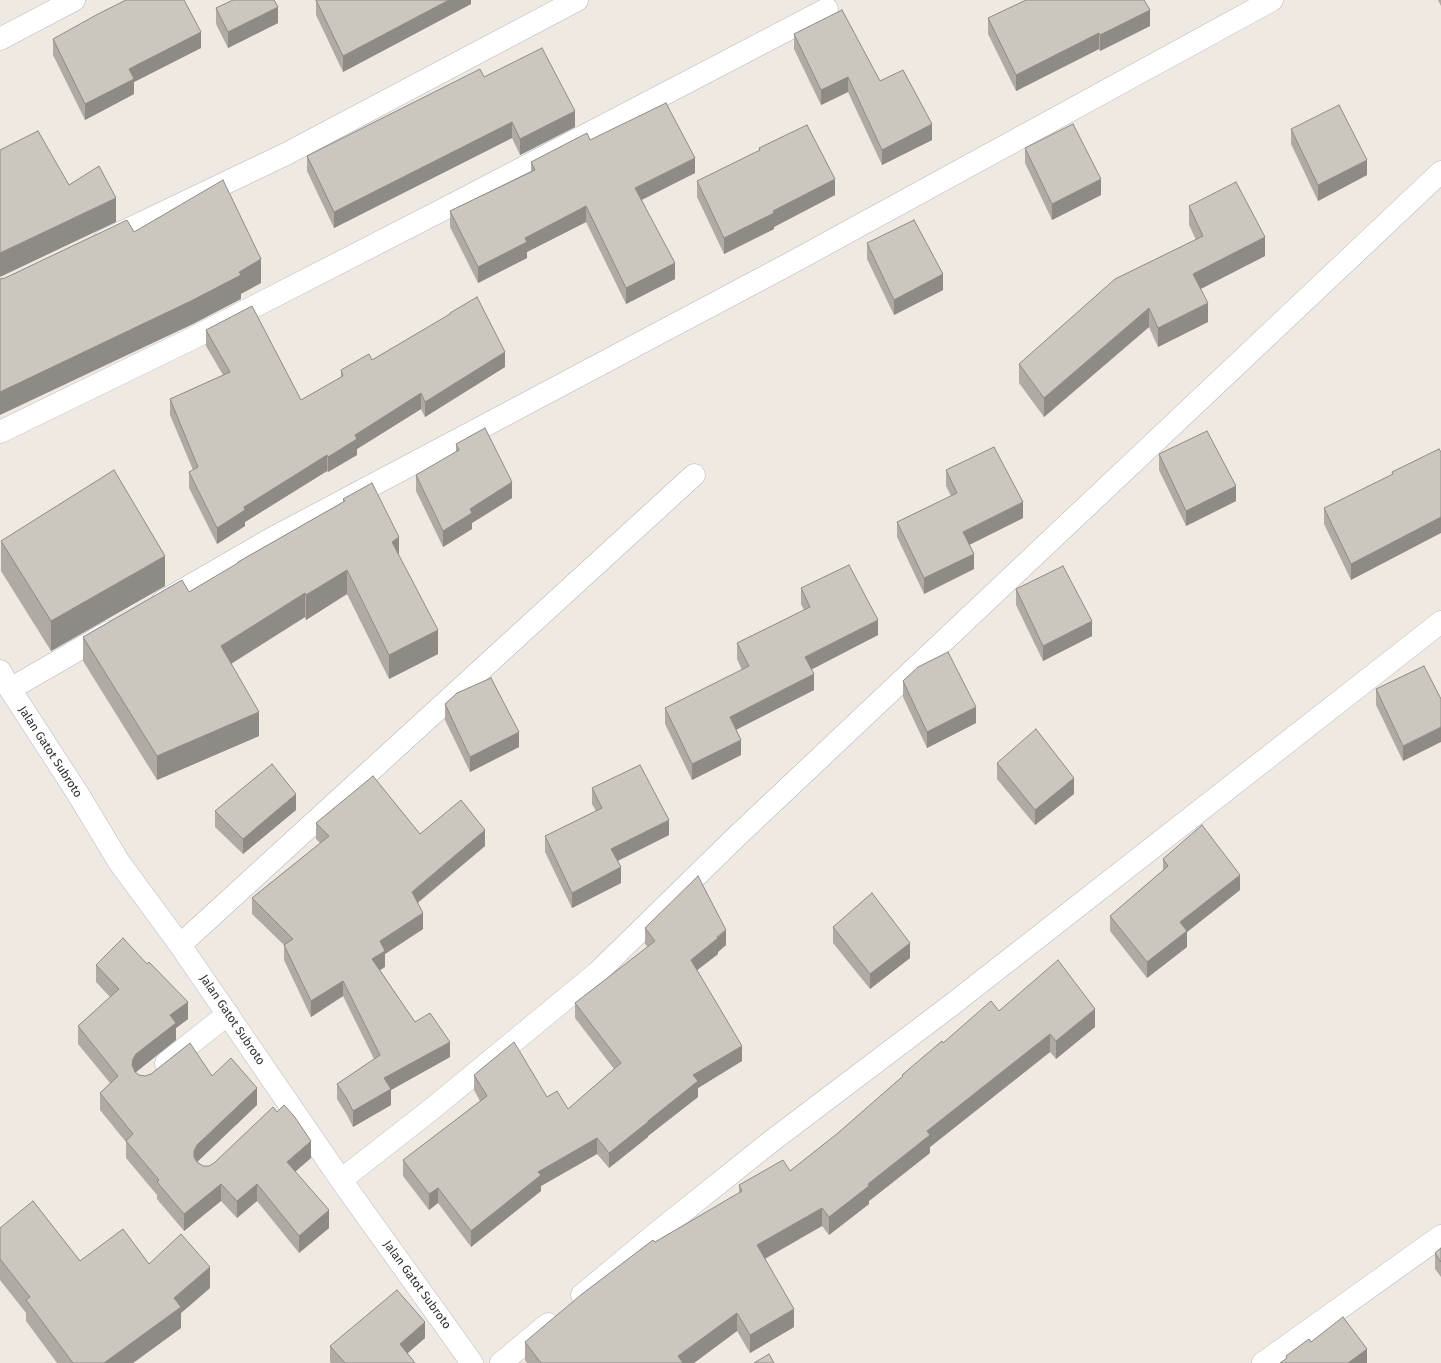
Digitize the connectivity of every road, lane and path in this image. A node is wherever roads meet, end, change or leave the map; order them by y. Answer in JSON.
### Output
{"nodes":[{"id":1,"x":74,"y":0,"type":"edge"},
{"id":2,"x":577,"y":0,"type":"edge"},
{"id":3,"x":1272,"y":0,"type":"edge"},
{"id":4,"x":827,"y":9,"type":"dead end"},
{"id":5,"x":0,"y":39,"type":"edge"},
{"id":6,"x":1441,"y":172,"type":"edge"},
{"id":7,"x":86,"y":250,"type":"edge"},
{"id":8,"x":0,"y":432,"type":"edge"},
{"id":9,"x":694,"y":475,"type":"dead end"},
{"id":10,"x":147,"y":610,"type":"edge"},
{"id":11,"x":126,"y":622,"type":"edge"},
{"id":12,"x":1441,"y":622,"type":"edge"},
{"id":13,"x":5,"y":680,"type":"edge"},
{"id":14,"x":180,"y":945,"type":"junction"},
{"id":15,"x":228,"y":1014,"type":"junction"},
{"id":16,"x":150,"y":1076,"type":"edge"},
{"id":17,"x":284,"y":1096,"type":"junction"},
{"id":18,"x":268,"y":1112,"type":"edge"},
{"id":19,"x":341,"y":1180,"type":"junction"},
{"id":20,"x":1441,"y":1236,"type":"edge"},
{"id":21,"x":472,"y":1363,"type":"edge"},
{"id":22,"x":501,"y":1363,"type":"edge"},
{"id":23,"x":1263,"y":1363,"type":"edge"}],
"edges":[{"from":1,"to":5,"type":"street"},
{"from":2,"to":7,"type":"street"},
{"from":3,"to":10,"type":"street"},
{"from":4,"to":8,"type":"street"},
{"from":6,"to":19,"type":"street"},
{"from":9,"to":14,"type":"street"},
{"from":11,"to":13,"type":"street"},
{"from":12,"to":22,"type":"street"},
{"from":13,"to":14,"type":"street","name":"Jalan Gatot Subroto"},
{"from":14,"to":15,"type":"street","name":"Jalan Gatot Subroto"},
{"from":15,"to":16,"type":"street"},
{"from":15,"to":17,"type":"street","name":"Jalan Gatot Subroto"},
{"from":17,"to":18,"type":"street"},
{"from":17,"to":19,"type":"street","name":"Jalan Gatot Subroto"},
{"from":19,"to":21,"type":"street","name":"Jalan Gatot Subroto"},
{"from":20,"to":23,"type":"street"}]}
